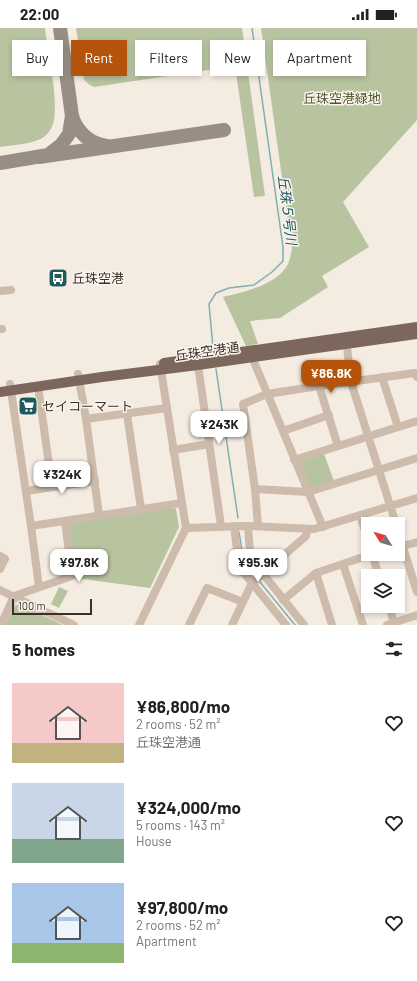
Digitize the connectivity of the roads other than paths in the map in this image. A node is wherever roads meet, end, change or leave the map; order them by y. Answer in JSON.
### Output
{"nodes":[{"id":1,"x":12,"y":290,"type":"dead end"},
{"id":2,"x":0,"y":291,"type":"edge"},
{"id":3,"x":417,"y":327,"type":"edge"},
{"id":4,"x":417,"y":334,"type":"edge"},
{"id":5,"x":346,"y":341,"type":"junction"},
{"id":6,"x":252,"y":357,"type":"junction"},
{"id":7,"x":161,"y":366,"type":"junction"},
{"id":8,"x":198,"y":366,"type":"junction"},
{"id":9,"x":382,"y":377,"type":"junction"},
{"id":10,"x":417,"y":377,"type":"edge"},
{"id":11,"x":78,"y":378,"type":"junction"},
{"id":12,"x":351,"y":382,"type":"junction"},
{"id":13,"x":7,"y":386,"type":"edge"},
{"id":14,"x":38,"y":386,"type":"junction"},
{"id":15,"x":320,"y":386,"type":"junction"},
{"id":16,"x":0,"y":392,"type":"edge"},
{"id":17,"x":267,"y":394,"type":"junction"},
{"id":18,"x":168,"y":408,"type":"junction"},
{"id":19,"x":127,"y":414,"type":"junction"},
{"id":20,"x":329,"y":415,"type":"junction"},
{"id":21,"x":86,"y":419,"type":"junction"},
{"id":22,"x":417,"y":421,"type":"edge"},
{"id":23,"x":398,"y":427,"type":"junction"},
{"id":24,"x":282,"y":431,"type":"junction"},
{"id":25,"x":368,"y":437,"type":"junction"},
{"id":26,"x":209,"y":444,"type":"junction"},
{"id":27,"x":338,"y":446,"type":"junction"},
{"id":28,"x":173,"y":450,"type":"junction"},
{"id":29,"x":417,"y":458,"type":"edge"},
{"id":30,"x":294,"y":460,"type":"junction"},
{"id":31,"x":379,"y":470,"type":"junction"},
{"id":32,"x":95,"y":480,"type":"junction"},
{"id":33,"x":52,"y":486,"type":"junction"},
{"id":34,"x":255,"y":489,"type":"junction"},
{"id":35,"x":26,"y":490,"type":"junction"},
{"id":36,"x":308,"y":492,"type":"junction"},
{"id":37,"x":417,"y":498,"type":"edge"},
{"id":38,"x":182,"y":503,"type":"junction"},
{"id":39,"x":390,"y":506,"type":"junction"},
{"id":40,"x":141,"y":509,"type":"junction"},
{"id":41,"x":99,"y":515,"type":"junction"},
{"id":42,"x":360,"y":516,"type":"junction"},
{"id":43,"x":394,"y":517,"type":"edge"},
{"id":44,"x":361,"y":519,"type":"edge"},
{"id":45,"x":65,"y":521,"type":"junction"},
{"id":46,"x":31,"y":526,"type":"junction"},
{"id":47,"x":221,"y":526,"type":"junction"},
{"id":48,"x":234,"y":526,"type":"junction"},
{"id":49,"x":248,"y":526,"type":"junction"},
{"id":50,"x":258,"y":526,"type":"junction"},
{"id":51,"x":323,"y":527,"type":"junction"},
{"id":52,"x":186,"y":528,"type":"junction"},
{"id":53,"x":307,"y":530,"type":"junction"},
{"id":54,"x":417,"y":542,"type":"edge"},
{"id":55,"x":405,"y":545,"type":"edge"},
{"id":56,"x":405,"y":552,"type":"edge"},
{"id":57,"x":0,"y":556,"type":"edge"},
{"id":58,"x":361,"y":558,"type":"edge"},
{"id":59,"x":343,"y":564,"type":"junction"},
{"id":60,"x":0,"y":569,"type":"edge"},
{"id":61,"x":316,"y":573,"type":"junction"},
{"id":62,"x":263,"y":574,"type":"junction"},
{"id":63,"x":415,"y":579,"type":"edge"},
{"id":64,"x":252,"y":582,"type":"junction"},
{"id":65,"x":39,"y":587,"type":"junction"},
{"id":66,"x":0,"y":590,"type":"edge"},
{"id":67,"x":417,"y":592,"type":"edge"},
{"id":68,"x":14,"y":596,"type":"junction"},
{"id":69,"x":283,"y":600,"type":"junction"},
{"id":70,"x":243,"y":602,"type":"junction"},
{"id":71,"x":390,"y":613,"type":"edge"},
{"id":72,"x":417,"y":615,"type":"edge"},
{"id":73,"x":279,"y":616,"type":"junction"},
{"id":74,"x":391,"y":624,"type":"edge"},
{"id":75,"x":1,"y":625,"type":"edge"},
{"id":76,"x":74,"y":625,"type":"edge"},
{"id":77,"x":139,"y":625,"type":"edge"},
{"id":78,"x":189,"y":625,"type":"edge"},
{"id":79,"x":232,"y":625,"type":"edge"},
{"id":80,"x":275,"y":625,"type":"edge"},
{"id":81,"x":286,"y":625,"type":"edge"},
{"id":82,"x":304,"y":625,"type":"edge"},
{"id":83,"x":332,"y":625,"type":"edge"},
{"id":84,"x":363,"y":625,"type":"edge"}],
"edges":[{"from":1,"to":2,"type":"street"},
{"from":3,"to":5,"type":"main road","name":"丘珠空港通"},
{"from":4,"to":5,"type":"main road","name":"丘珠空港通"},
{"from":5,"to":6,"type":"main road","name":"丘珠空港通"},
{"from":5,"to":7,"type":"main road","name":"丘珠空港通"},
{"from":5,"to":12,"type":"street"},
{"from":6,"to":8,"type":"main road","name":"丘珠空港通"},
{"from":6,"to":17,"type":"street"},
{"from":7,"to":8,"type":"main road","name":"丘珠空港通"},
{"from":7,"to":11,"type":"main road","name":"丘珠空港通"},
{"from":7,"to":18,"type":"street"},
{"from":8,"to":26,"type":"street"},
{"from":9,"to":10,"type":"street"},
{"from":9,"to":12,"type":"street"},
{"from":9,"to":23,"type":"street"},
{"from":11,"to":13,"type":"main road","name":"丘珠空港通"},
{"from":11,"to":14,"type":"main road","name":"丘珠空港通"},
{"from":11,"to":21,"type":"street"},
{"from":12,"to":15,"type":"street"},
{"from":12,"to":25,"type":"street"},
{"from":13,"to":14,"type":"main road","name":"丘珠空港通"},
{"from":13,"to":16,"type":"main road","name":"丘珠空港通"},
{"from":13,"to":35,"type":"street"},
{"from":14,"to":33,"type":"street"},
{"from":15,"to":17,"type":"street"},
{"from":15,"to":20,"type":"street"},
{"from":17,"to":24,"type":"street"},
{"from":17,"to":34,"type":"street"},
{"from":18,"to":19,"type":"street"},
{"from":18,"to":28,"type":"street"},
{"from":19,"to":21,"type":"street"},
{"from":19,"to":40,"type":"street"},
{"from":20,"to":24,"type":"street"},
{"from":20,"to":27,"type":"street"},
{"from":21,"to":32,"type":"street"},
{"from":22,"to":23,"type":"street"},
{"from":23,"to":25,"type":"street"},
{"from":24,"to":30,"type":"street"},
{"from":25,"to":27,"type":"street"},
{"from":25,"to":31,"type":"street"},
{"from":26,"to":28,"type":"street"},
{"from":26,"to":47,"type":"street"},
{"from":27,"to":30,"type":"street"},
{"from":28,"to":38,"type":"street"},
{"from":29,"to":31,"type":"street"},
{"from":30,"to":36,"type":"street"},
{"from":31,"to":36,"type":"street"},
{"from":31,"to":39,"type":"street"},
{"from":32,"to":33,"type":"street"},
{"from":32,"to":41,"type":"street"},
{"from":33,"to":35,"type":"street"},
{"from":34,"to":36,"type":"street"},
{"from":34,"to":50,"type":"street"},
{"from":35,"to":46,"type":"street"},
{"from":36,"to":51,"type":"street"},
{"from":37,"to":39,"type":"street"},
{"from":38,"to":40,"type":"street"},
{"from":38,"to":52,"type":"street"},
{"from":39,"to":42,"type":"street"},
{"from":39,"to":43,"type":"street"},
{"from":40,"to":41,"type":"street"},
{"from":41,"to":45,"type":"street"},
{"from":42,"to":44,"type":"street"},
{"from":42,"to":51,"type":"street"},
{"from":45,"to":46,"type":"street"},
{"from":45,"to":65,"type":"street"},
{"from":46,"to":65,"type":"street"},
{"from":47,"to":48,"type":"street"},
{"from":47,"to":52,"type":"street"},
{"from":48,"to":49,"type":"street"},
{"from":48,"to":64,"type":"street"},
{"from":49,"to":50,"type":"street"},
{"from":49,"to":62,"type":"street"},
{"from":50,"to":53,"type":"street"},
{"from":51,"to":53,"type":"street"},
{"from":52,"to":77,"type":"street"},
{"from":53,"to":62,"type":"street"},
{"from":54,"to":55,"type":"street"},
{"from":56,"to":63,"type":"street"},
{"from":57,"to":60,"type":"street"},
{"from":58,"to":59,"type":"street"},
{"from":59,"to":61,"type":"street"},
{"from":59,"to":84,"type":"street"},
{"from":61,"to":69,"type":"street"},
{"from":61,"to":83,"type":"street"},
{"from":62,"to":64,"type":"street"},
{"from":62,"to":69,"type":"street"},
{"from":63,"to":67,"type":"street"},
{"from":64,"to":70,"type":"street"},
{"from":64,"to":73,"type":"street"},
{"from":65,"to":68,"type":"street"},
{"from":66,"to":68,"type":"street"},
{"from":68,"to":75,"type":"street"},
{"from":68,"to":76,"type":"street"},
{"from":69,"to":82,"type":"street"},
{"from":70,"to":78,"type":"street"},
{"from":70,"to":79,"type":"street"},
{"from":71,"to":74,"type":"street"},
{"from":72,"to":74,"type":"street"},
{"from":73,"to":80,"type":"street"},
{"from":73,"to":81,"type":"street"}]}
